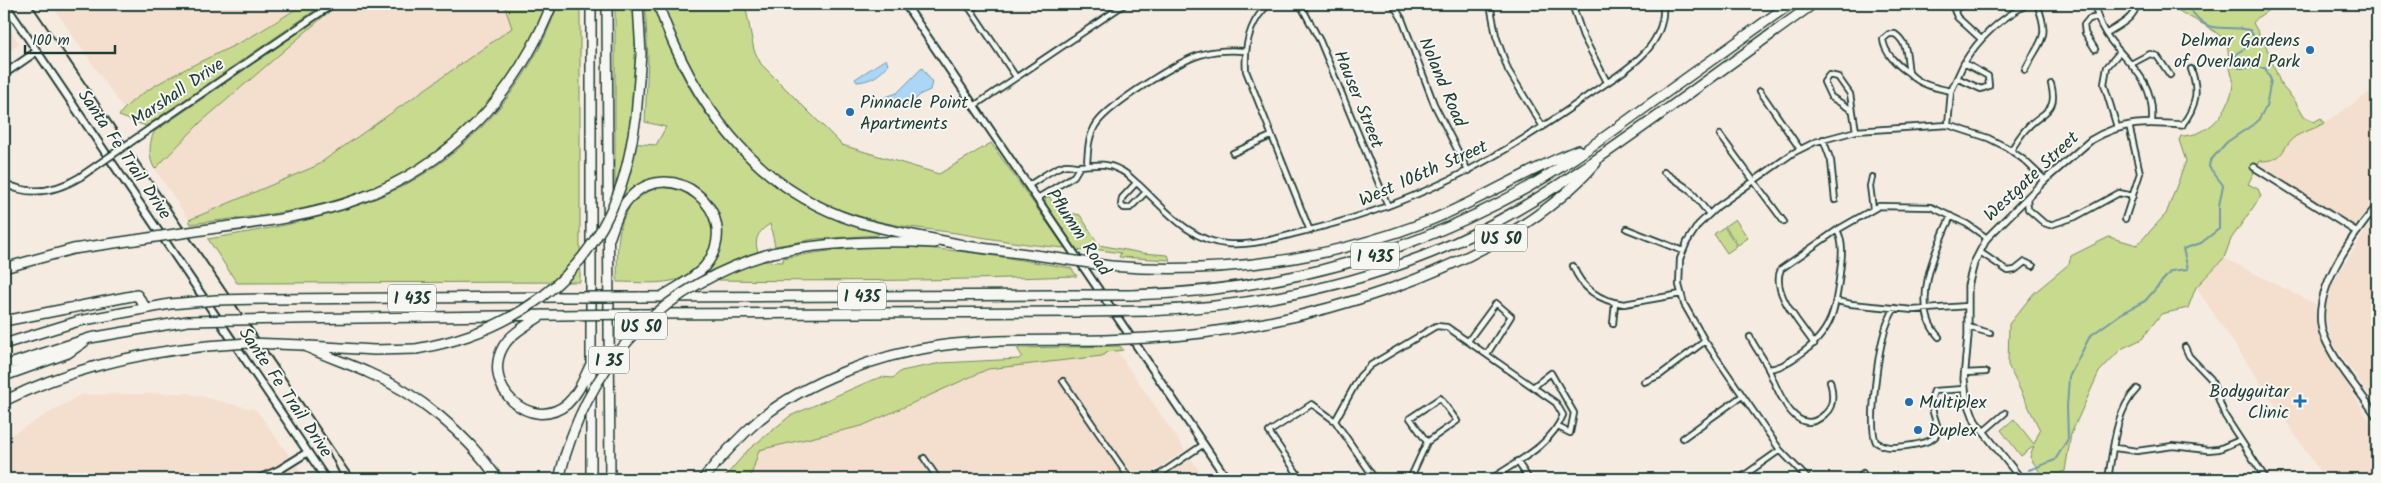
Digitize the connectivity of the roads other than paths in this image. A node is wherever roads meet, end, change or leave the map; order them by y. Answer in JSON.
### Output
{"nodes":[{"id":1,"x":5,"y":4,"type":"edge"},
{"id":2,"x":333,"y":4,"type":"edge"},
{"id":3,"x":552,"y":4,"type":"edge"},
{"id":4,"x":591,"y":4,"type":"edge"},
{"id":5,"x":607,"y":4,"type":"edge"},
{"id":6,"x":638,"y":4,"type":"edge"},
{"id":7,"x":658,"y":4,"type":"edge"},
{"id":8,"x":905,"y":4,"type":"edge"},
{"id":9,"x":967,"y":4,"type":"edge"},
{"id":10,"x":978,"y":4,"type":"edge"},
{"id":11,"x":1124,"y":4,"type":"edge"},
{"id":12,"x":1269,"y":4,"type":"edge"},
{"id":13,"x":1300,"y":4,"type":"edge"},
{"id":14,"x":1393,"y":4,"type":"edge"},
{"id":15,"x":1490,"y":4,"type":"edge"},
{"id":16,"x":1572,"y":4,"type":"edge"},
{"id":17,"x":1662,"y":4,"type":"edge"},
{"id":18,"x":1790,"y":4,"type":"edge"},
{"id":19,"x":1814,"y":4,"type":"edge"},
{"id":20,"x":1952,"y":4,"type":"edge"},
{"id":21,"x":1959,"y":4,"type":"edge"},
{"id":22,"x":2028,"y":4,"type":"edge"},
{"id":23,"x":2037,"y":4,"type":"edge"},
{"id":24,"x":2095,"y":4,"type":"edge"},
{"id":25,"x":2137,"y":4,"type":"edge"},
{"id":26,"x":970,"y":9,"type":"junction"},
{"id":27,"x":1955,"y":12,"type":"junction"},
{"id":28,"x":2098,"y":18,"type":"junction"},
{"id":29,"x":2107,"y":33,"type":"junction"},
{"id":30,"x":1981,"y":39,"type":"junction"},
{"id":31,"x":2095,"y":49,"type":"dead end"},
{"id":32,"x":1245,"y":51,"type":"junction"},
{"id":33,"x":36,"y":52,"type":"junction"},
{"id":34,"x":2120,"y":52,"type":"junction"},
{"id":35,"x":1964,"y":63,"type":"junction"},
{"id":36,"x":2131,"y":64,"type":"junction"},
{"id":37,"x":2191,"y":69,"type":"dead end"},
{"id":38,"x":2025,"y":70,"type":"dead end"},
{"id":39,"x":1909,"y":73,"type":"junction"},
{"id":40,"x":4,"y":74,"type":"edge"},
{"id":41,"x":2170,"y":75,"type":"dead end"},
{"id":42,"x":1016,"y":77,"type":"junction"},
{"id":43,"x":1957,"y":78,"type":"junction"},
{"id":44,"x":1607,"y":82,"type":"junction"},
{"id":45,"x":2051,"y":84,"type":"dead end"},
{"id":46,"x":1760,"y":91,"type":"dead end"},
{"id":47,"x":1951,"y":91,"type":"junction"},
{"id":48,"x":974,"y":106,"type":"junction"},
{"id":49,"x":1852,"y":110,"type":"junction"},
{"id":50,"x":2152,"y":121,"type":"junction"},
{"id":51,"x":2129,"y":124,"type":"junction"},
{"id":52,"x":2182,"y":124,"type":"joint"},
{"id":53,"x":1948,"y":125,"type":"junction"},
{"id":54,"x":1543,"y":127,"type":"junction"},
{"id":55,"x":2117,"y":127,"type":"junction"},
{"id":56,"x":1856,"y":131,"type":"junction"},
{"id":57,"x":1720,"y":135,"type":"dead end"},
{"id":58,"x":1271,"y":136,"type":"junction"},
{"id":59,"x":1823,"y":139,"type":"junction"},
{"id":60,"x":1596,"y":143,"type":"junction"},
{"id":61,"x":1800,"y":149,"type":"junction"},
{"id":62,"x":2012,"y":150,"type":"junction"},
{"id":63,"x":1234,"y":153,"type":"dead end"},
{"id":64,"x":1604,"y":154,"type":"junction"},
{"id":65,"x":1087,"y":164,"type":"junction"},
{"id":66,"x":1080,"y":166,"type":"junction"},
{"id":67,"x":2254,"y":167,"type":"dead end"},
{"id":68,"x":1468,"y":171,"type":"junction"},
{"id":69,"x":1664,"y":172,"type":"dead end"},
{"id":70,"x":1872,"y":177,"type":"dead end"},
{"id":71,"x":2045,"y":180,"type":"junction"},
{"id":72,"x":1755,"y":181,"type":"junction"},
{"id":73,"x":4,"y":183,"type":"edge"},
{"id":74,"x":1136,"y":183,"type":"junction"},
{"id":75,"x":1029,"y":185,"type":"junction"},
{"id":76,"x":1146,"y":192,"type":"junction"},
{"id":77,"x":2133,"y":196,"type":"junction"},
{"id":78,"x":1038,"y":198,"type":"junction"},
{"id":79,"x":2027,"y":198,"type":"junction"},
{"id":80,"x":1835,"y":200,"type":"dead end"},
{"id":81,"x":1388,"y":206,"type":"junction"},
{"id":82,"x":2377,"y":206,"type":"edge"},
{"id":83,"x":1873,"y":209,"type":"junction"},
{"id":84,"x":1709,"y":214,"type":"junction"},
{"id":85,"x":1951,"y":216,"type":"junction"},
{"id":86,"x":2125,"y":218,"type":"dead end"},
{"id":87,"x":1784,"y":222,"type":"dead end"},
{"id":88,"x":1627,"y":229,"type":"dead end"},
{"id":89,"x":1310,"y":230,"type":"junction"},
{"id":90,"x":1837,"y":230,"type":"junction"},
{"id":91,"x":2357,"y":232,"type":"junction"},
{"id":92,"x":1987,"y":238,"type":"junction"},
{"id":93,"x":608,"y":241,"type":"junction"},
{"id":94,"x":963,"y":245,"type":"junction"},
{"id":95,"x":1683,"y":251,"type":"junction"},
{"id":96,"x":1980,"y":252,"type":"junction"},
{"id":97,"x":1573,"y":266,"type":"dead end"},
{"id":98,"x":2033,"y":266,"type":"dead end"},
{"id":99,"x":4,"y":268,"type":"edge"},
{"id":100,"x":1681,"y":294,"type":"junction"},
{"id":101,"x":660,"y":297,"type":"junction"},
{"id":102,"x":1837,"y":301,"type":"junction"},
{"id":103,"x":1615,"y":303,"type":"junction"},
{"id":104,"x":1967,"y":306,"type":"junction"},
{"id":105,"x":146,"y":308,"type":"junction"},
{"id":106,"x":1895,"y":308,"type":"junction"},
{"id":107,"x":1927,"y":310,"type":"junction"},
{"id":108,"x":542,"y":315,"type":"junction"},
{"id":109,"x":4,"y":321,"type":"edge"},
{"id":110,"x":221,"y":322,"type":"joint"},
{"id":111,"x":1613,"y":324,"type":"dead end"},
{"id":112,"x":1968,"y":327,"type":"junction"},
{"id":113,"x":1990,"y":333,"type":"dead end"},
{"id":114,"x":1750,"y":337,"type":"dead end"},
{"id":115,"x":1939,"y":337,"type":"dead end"},
{"id":116,"x":90,"y":338,"type":"junction"},
{"id":117,"x":1468,"y":341,"type":"junction"},
{"id":118,"x":1705,"y":341,"type":"junction"},
{"id":119,"x":4,"y":344,"type":"edge"},
{"id":120,"x":1814,"y":344,"type":"junction"},
{"id":121,"x":303,"y":346,"type":"junction"},
{"id":122,"x":2185,"y":347,"type":"dead end"},
{"id":123,"x":1487,"y":354,"type":"junction"},
{"id":124,"x":592,"y":361,"type":"junction"},
{"id":125,"x":4,"y":366,"type":"edge"},
{"id":126,"x":1768,"y":369,"type":"junction"},
{"id":127,"x":1986,"y":372,"type":"dead end"},
{"id":128,"x":1964,"y":373,"type":"junction"},
{"id":129,"x":4,"y":376,"type":"edge"},
{"id":130,"x":1063,"y":381,"type":"dead end"},
{"id":131,"x":1830,"y":381,"type":"dead end"},
{"id":132,"x":1644,"y":382,"type":"dead end"},
{"id":133,"x":1533,"y":387,"type":"junction"},
{"id":134,"x":1964,"y":389,"type":"junction"},
{"id":135,"x":2137,"y":389,"type":"dead end"},
{"id":136,"x":1742,"y":396,"type":"junction"},
{"id":137,"x":4,"y":401,"type":"edge"},
{"id":138,"x":2005,"y":413,"type":"dead end"},
{"id":139,"x":2377,"y":417,"type":"edge"},
{"id":140,"x":1335,"y":421,"type":"junction"},
{"id":141,"x":1558,"y":428,"type":"junction"},
{"id":142,"x":1983,"y":432,"type":"junction"},
{"id":143,"x":1683,"y":438,"type":"dead end"},
{"id":144,"x":2240,"y":440,"type":"junction"},
{"id":145,"x":1427,"y":442,"type":"junction"},
{"id":146,"x":1204,"y":444,"type":"junction"},
{"id":147,"x":2115,"y":448,"type":"junction"},
{"id":148,"x":1780,"y":450,"type":"junction"},
{"id":149,"x":308,"y":452,"type":"junction"},
{"id":150,"x":924,"y":458,"type":"dead end"},
{"id":151,"x":1517,"y":461,"type":"junction"},
{"id":152,"x":1863,"y":473,"type":"dead end"},
{"id":153,"x":258,"y":479,"type":"edge"},
{"id":154,"x":326,"y":479,"type":"edge"},
{"id":155,"x":498,"y":479,"type":"edge"},
{"id":156,"x":560,"y":479,"type":"edge"},
{"id":157,"x":591,"y":479,"type":"edge"},
{"id":158,"x":610,"y":479,"type":"edge"},
{"id":159,"x":702,"y":479,"type":"edge"},
{"id":160,"x":938,"y":479,"type":"edge"},
{"id":161,"x":1130,"y":479,"type":"edge"},
{"id":162,"x":1153,"y":479,"type":"edge"},
{"id":163,"x":1227,"y":479,"type":"edge"},
{"id":164,"x":1301,"y":479,"type":"edge"},
{"id":165,"x":1375,"y":479,"type":"edge"},
{"id":166,"x":1410,"y":479,"type":"edge"},
{"id":167,"x":1491,"y":479,"type":"edge"},
{"id":168,"x":1529,"y":479,"type":"edge"},
{"id":169,"x":1739,"y":479,"type":"edge"},
{"id":170,"x":1806,"y":479,"type":"edge"},
{"id":171,"x":1859,"y":479,"type":"edge"},
{"id":172,"x":2021,"y":479,"type":"edge"},
{"id":173,"x":2108,"y":479,"type":"edge"},
{"id":174,"x":2266,"y":479,"type":"edge"}],
"edges":[{"from":1,"to":33,"type":"main road","name":"Santa Fe Trail Drive"},
{"from":2,"to":73,"type":"street","name":"Marshall Drive","bridge":true},
{"from":3,"to":99,"type":"highway","bridge":true},
{"from":4,"to":124,"type":"highway","number":"I 35"},
{"from":5,"to":93,"type":"highway","number":"I 35"},
{"from":6,"to":121,"type":"highway","bridge":true},
{"from":7,"to":94,"type":"highway"},
{"from":8,"to":48,"type":"main road","name":"Pflumm Road"},
{"from":9,"to":26,"type":"street"},
{"from":10,"to":26,"type":"street"},
{"from":11,"to":42,"type":"street"},
{"from":12,"to":32,"type":"street"},
{"from":13,"to":81,"type":"street","name":"Hauser Street"},
{"from":14,"to":68,"type":"street","name":"Noland Road"},
{"from":15,"to":54,"type":"street"},
{"from":16,"to":44,"type":"street"},
{"from":17,"to":44,"type":"street","name":"West 106th Street"},
{"from":18,"to":60,"type":"highway","number":"I 435"},
{"from":19,"to":64,"type":"highway","number":"I 435"},
{"from":20,"to":27,"type":"street"},
{"from":21,"to":27,"type":"street"},
{"from":22,"to":30,"type":"street"},
{"from":23,"to":38,"type":"street"},
{"from":24,"to":28,"type":"street"},
{"from":25,"to":29,"type":"street"},
{"from":26,"to":42,"type":"street"},
{"from":27,"to":30,"type":"street"},
{"from":28,"to":29,"type":"street"},
{"from":28,"to":31,"type":"street"},
{"from":29,"to":34,"type":"street"},
{"from":30,"to":35,"type":"street"},
{"from":32,"to":58,"type":"street"},
{"from":32,"to":65,"type":"street"},
{"from":33,"to":40,"type":"main road"},
{"from":33,"to":110,"type":"main road","name":"Santa Fe Trail Drive"},
{"from":34,"to":36,"type":"street"},
{"from":34,"to":55,"type":"street"},
{"from":35,"to":43,"type":"street"},
{"from":35,"to":43,"type":"street"},
{"from":36,"to":41,"type":"street"},
{"from":36,"to":50,"type":"street"},
{"from":37,"to":52,"type":"street","name":"Westgate Street"},
{"from":39,"to":39,"type":"street"},
{"from":39,"to":47,"type":"street"},
{"from":42,"to":48,"type":"street"},
{"from":43,"to":47,"type":"street"},
{"from":44,"to":54,"type":"street","name":"West 106th Street"},
{"from":45,"to":62,"type":"street"},
{"from":46,"to":61,"type":"street"},
{"from":47,"to":53,"type":"street"},
{"from":48,"to":75,"type":"main road","name":"Pflumm Road"},
{"from":49,"to":49,"type":"street"},
{"from":49,"to":56,"type":"street"},
{"from":50,"to":51,"type":"street","name":"Westgate Street"},
{"from":50,"to":52,"type":"street","name":"Westgate Street"},
{"from":51,"to":55,"type":"street","name":"Westgate Street"},
{"from":51,"to":77,"type":"street"},
{"from":53,"to":56,"type":"street"},
{"from":53,"to":62,"type":"street"},
{"from":54,"to":68,"type":"street","name":"West 106th Street"},
{"from":55,"to":71,"type":"street","name":"Westgate Street"},
{"from":56,"to":59,"type":"street"},
{"from":57,"to":72,"type":"street"},
{"from":58,"to":63,"type":"street"},
{"from":58,"to":89,"type":"street"},
{"from":59,"to":61,"type":"street"},
{"from":59,"to":80,"type":"street"},
{"from":60,"to":94,"type":"highway","number":"US 50","bridge":true},
{"from":60,"to":101,"type":"highway","number":"I 435","bridge":true},
{"from":61,"to":72,"type":"street"},
{"from":62,"to":71,"type":"street"},
{"from":64,"to":108,"type":"highway","number":"I 435","bridge":true},
{"from":64,"to":159,"type":"highway","number":"US 50","bridge":true},
{"from":65,"to":66,"type":"street","name":"West 106th Street"},
{"from":65,"to":74,"type":"street","name":"West 106th Street"},
{"from":66,"to":75,"type":"street","name":"West 106th Street"},
{"from":66,"to":78,"type":"street","name":"West 106th Street"},
{"from":67,"to":91,"type":"street"},
{"from":68,"to":81,"type":"street","name":"West 106th Street"},
{"from":69,"to":84,"type":"street"},
{"from":70,"to":83,"type":"street"},
{"from":71,"to":79,"type":"street","name":"Westgate Street"},
{"from":72,"to":84,"type":"street"},
{"from":72,"to":87,"type":"street"},
{"from":74,"to":76,"type":"street","name":"West 106th Street"},
{"from":74,"to":76,"type":"street"},
{"from":75,"to":78,"type":"main road","name":"Pflumm Road"},
{"from":76,"to":89,"type":"street","name":"West 106th Street"},
{"from":77,"to":79,"type":"street"},
{"from":77,"to":86,"type":"street"},
{"from":78,"to":146,"type":"main road","name":"Pflumm Road"},
{"from":79,"to":92,"type":"street","name":"Westgate Street"},
{"from":81,"to":89,"type":"street","name":"West 106th Street"},
{"from":82,"to":91,"type":"street"},
{"from":83,"to":85,"type":"street"},
{"from":83,"to":90,"type":"street"},
{"from":84,"to":95,"type":"street"},
{"from":85,"to":92,"type":"street"},
{"from":85,"to":107,"type":"street"},
{"from":88,"to":95,"type":"street"},
{"from":90,"to":102,"type":"street"},
{"from":90,"to":120,"type":"street"},
{"from":91,"to":139,"type":"street"},
{"from":92,"to":96,"type":"street","name":"Westgate Street"},
{"from":93,"to":101,"type":"highway"},
{"from":93,"to":158,"type":"highway","number":"I 35"},
{"from":94,"to":156,"type":"highway","number":"US 50","bridge":true},
{"from":95,"to":100,"type":"street"},
{"from":96,"to":98,"type":"street"},
{"from":96,"to":104,"type":"street","name":"Westgate Street"},
{"from":97,"to":103,"type":"street"},
{"from":100,"to":103,"type":"street"},
{"from":100,"to":118,"type":"street"},
{"from":101,"to":105,"type":"highway","number":"I 435","bridge":true},
{"from":102,"to":106,"type":"street"},
{"from":102,"to":120,"type":"street"},
{"from":103,"to":111,"type":"street"},
{"from":104,"to":107,"type":"street"},
{"from":104,"to":112,"type":"street","name":"Westgate Street"},
{"from":105,"to":109,"type":"highway"},
{"from":105,"to":119,"type":"highway","number":"I 435"},
{"from":106,"to":107,"type":"street"},
{"from":106,"to":134,"type":"street"},
{"from":107,"to":115,"type":"street"},
{"from":108,"to":116,"type":"highway","number":"I 435","bridge":true},
{"from":108,"to":124,"type":"highway"},
{"from":110,"to":149,"type":"main road","name":"Sante Fe Trail Drive"},
{"from":112,"to":113,"type":"street"},
{"from":112,"to":128,"type":"street","name":"Westgate Street"},
{"from":114,"to":126,"type":"street"},
{"from":116,"to":125,"type":"highway","number":"I 435"},
{"from":116,"to":129,"type":"highway"},
{"from":117,"to":123,"type":"street"},
{"from":117,"to":123,"type":"street"},
{"from":117,"to":140,"type":"street"},
{"from":118,"to":132,"type":"street"},
{"from":118,"to":136,"type":"street"},
{"from":120,"to":126,"type":"street"},
{"from":121,"to":137,"type":"highway","bridge":true},
{"from":121,"to":155,"type":"highway"},
{"from":122,"to":144,"type":"street"},
{"from":123,"to":133,"type":"street"},
{"from":124,"to":157,"type":"highway","number":"I 35"},
{"from":126,"to":131,"type":"street"},
{"from":127,"to":128,"type":"street"},
{"from":128,"to":134,"type":"street","name":"Westgate Street"},
{"from":130,"to":161,"type":"street"},
{"from":133,"to":141,"type":"street"},
{"from":133,"to":141,"type":"street"},
{"from":134,"to":142,"type":"street","name":"Westgate Street"},
{"from":135,"to":147,"type":"street"},
{"from":136,"to":143,"type":"street"},
{"from":136,"to":148,"type":"street"},
{"from":138,"to":142,"type":"street"},
{"from":140,"to":164,"type":"street"},
{"from":140,"to":165,"type":"street"},
{"from":141,"to":151,"type":"street"},
{"from":142,"to":172,"type":"street","name":"Westgate Street"},
{"from":144,"to":147,"type":"street"},
{"from":144,"to":174,"type":"street"},
{"from":145,"to":145,"type":"street"},
{"from":145,"to":166,"type":"street"},
{"from":146,"to":162,"type":"street"},
{"from":146,"to":163,"type":"main road","name":"Pflumm Road"},
{"from":147,"to":173,"type":"street"},
{"from":148,"to":169,"type":"street"},
{"from":148,"to":170,"type":"street"},
{"from":149,"to":153,"type":"main road"},
{"from":149,"to":154,"type":"main road","name":"Sante Fe Trail Drive"},
{"from":150,"to":160,"type":"street"},
{"from":151,"to":167,"type":"street"},
{"from":151,"to":168,"type":"street"},
{"from":152,"to":171,"type":"street"}]}
